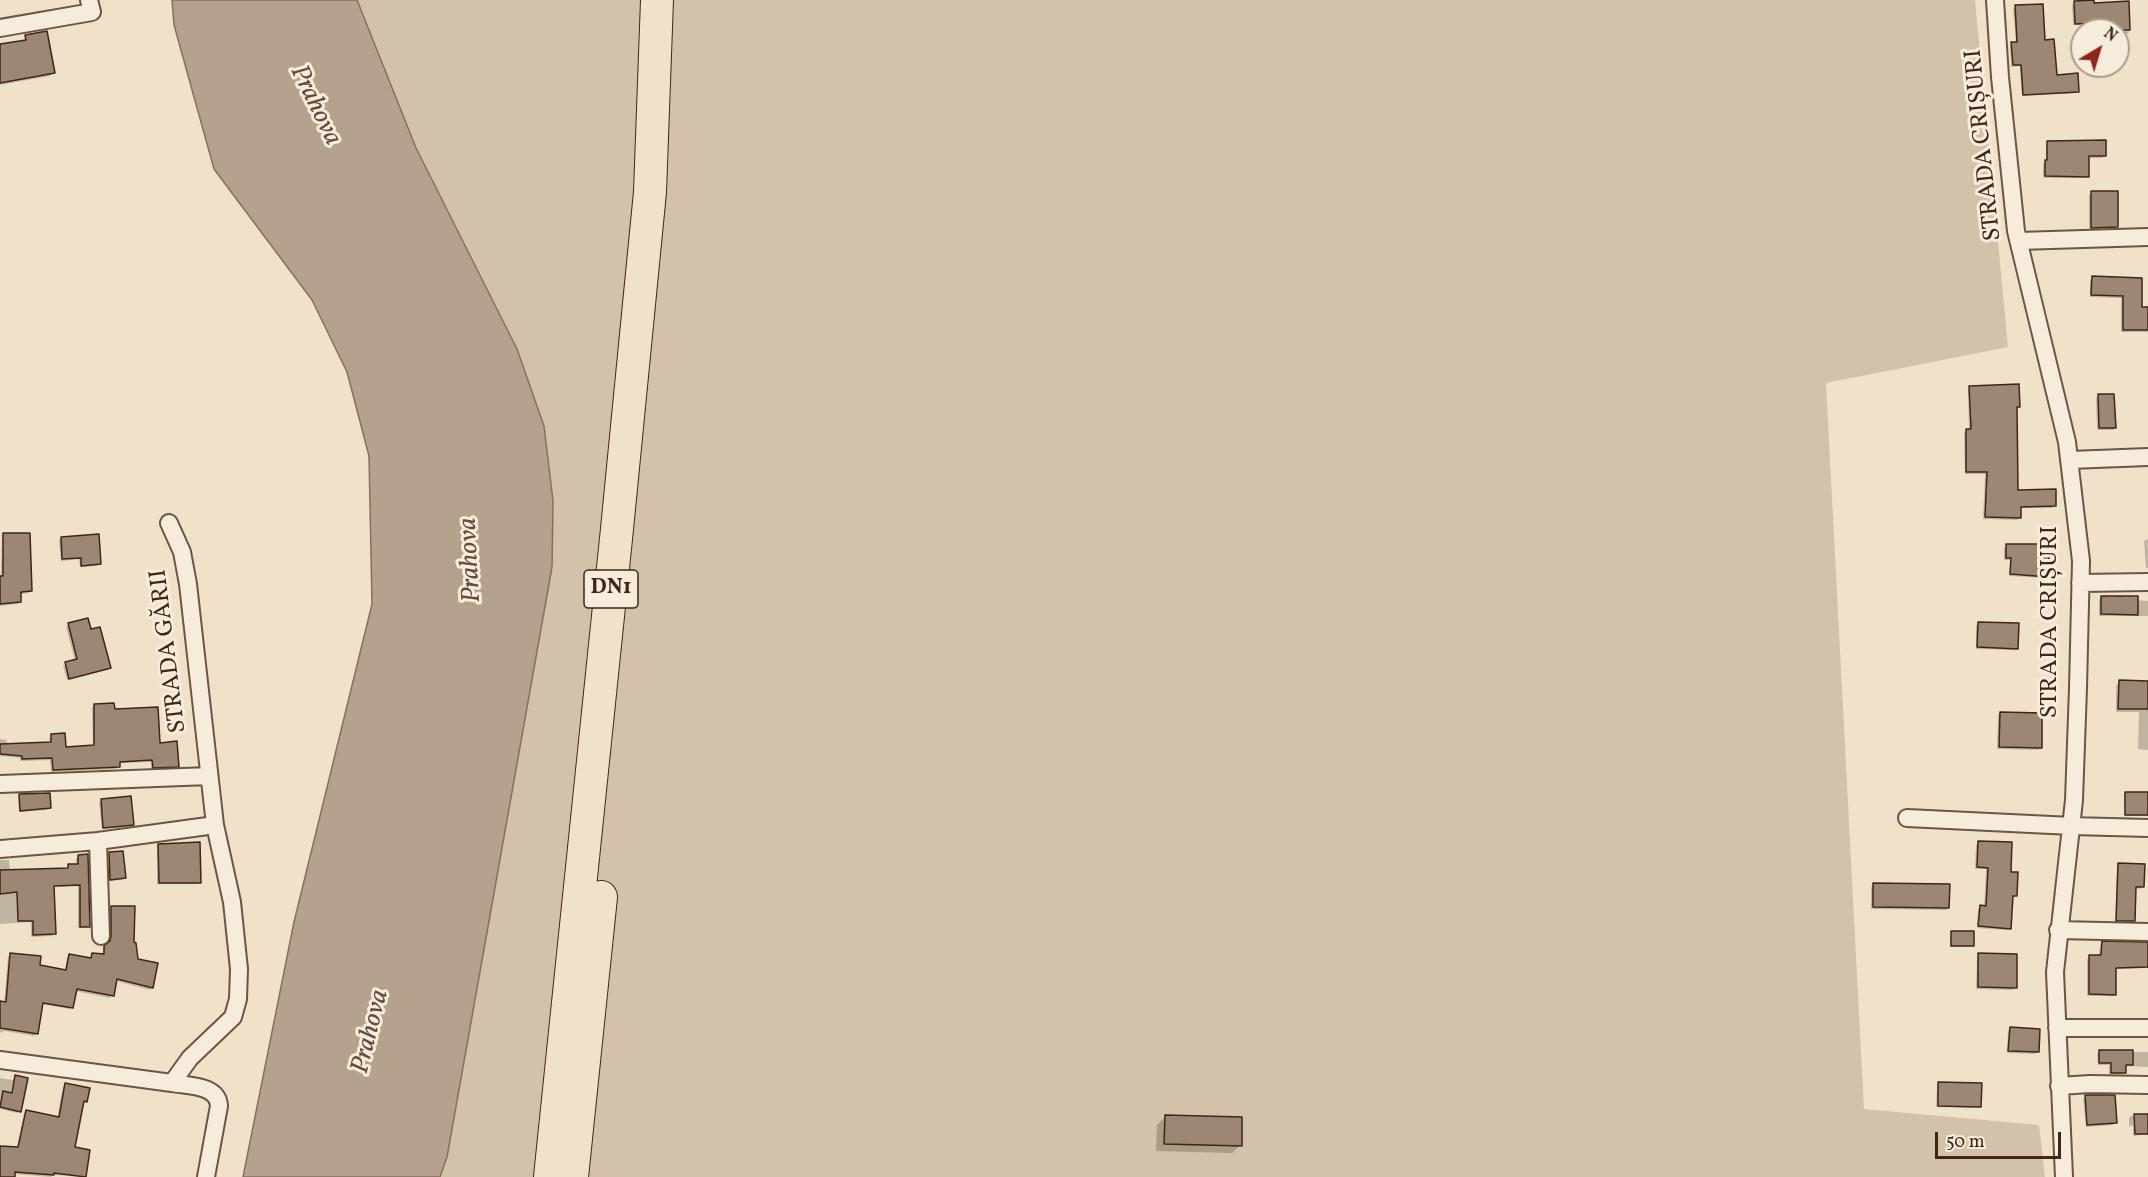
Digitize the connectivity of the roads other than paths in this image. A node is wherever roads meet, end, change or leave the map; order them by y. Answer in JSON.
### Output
{"nodes":[{"id":1,"x":657,"y":0,"type":"edge"},
{"id":2,"x":677,"y":0,"type":"edge"},
{"id":3,"x":1995,"y":0,"type":"edge"},
{"id":4,"x":91,"y":6,"type":"edge"},
{"id":5,"x":0,"y":28,"type":"edge"},
{"id":6,"x":2148,"y":237,"type":"edge"},
{"id":7,"x":2019,"y":241,"type":"junction"},
{"id":8,"x":2148,"y":457,"type":"edge"},
{"id":9,"x":2070,"y":460,"type":"junction"},
{"id":10,"x":169,"y":523,"type":"dead end"},
{"id":11,"x":2148,"y":582,"type":"edge"},
{"id":12,"x":2080,"y":583,"type":"junction"},
{"id":13,"x":209,"y":776,"type":"junction"},
{"id":14,"x":0,"y":784,"type":"edge"},
{"id":15,"x":1907,"y":818,"type":"dead end"},
{"id":16,"x":215,"y":825,"type":"junction"},
{"id":17,"x":2072,"y":826,"type":"junction"},
{"id":18,"x":2148,"y":828,"type":"edge"},
{"id":19,"x":98,"y":841,"type":"junction"},
{"id":20,"x":0,"y":849,"type":"edge"},
{"id":21,"x":2058,"y":930,"type":"junction"},
{"id":22,"x":2148,"y":932,"type":"edge"},
{"id":23,"x":101,"y":936,"type":"dead end"},
{"id":24,"x":2057,"y":1028,"type":"junction"},
{"id":25,"x":2148,"y":1028,"type":"edge"},
{"id":26,"x":0,"y":1060,"type":"edge"},
{"id":27,"x":172,"y":1083,"type":"junction"},
{"id":28,"x":2148,"y":1085,"type":"edge"},
{"id":29,"x":2060,"y":1086,"type":"junction"},
{"id":30,"x":206,"y":1177,"type":"edge"},
{"id":31,"x":550,"y":1177,"type":"edge"},
{"id":32,"x":572,"y":1177,"type":"edge"},
{"id":33,"x":2064,"y":1177,"type":"edge"}],
"edges":[{"from":1,"to":31,"type":"highway","number":"DN1"},
{"from":2,"to":32,"type":"highway","number":"DN1"},
{"from":3,"to":7,"type":"street","name":"STRADA CRIȘURI"},
{"from":4,"to":5,"type":"street"},
{"from":6,"to":7,"type":"street"},
{"from":7,"to":9,"type":"street","name":"STRADA CRIȘURI"},
{"from":8,"to":9,"type":"street"},
{"from":9,"to":12,"type":"street","name":"STRADA CRIȘURI"},
{"from":10,"to":13,"type":"street","name":"STRADA GĂRII"},
{"from":11,"to":12,"type":"street"},
{"from":12,"to":17,"type":"street","name":"STRADA CRIȘURI"},
{"from":13,"to":14,"type":"street"},
{"from":13,"to":16,"type":"street","name":"STRADA GĂRII"},
{"from":15,"to":17,"type":"street"},
{"from":16,"to":19,"type":"street"},
{"from":16,"to":27,"type":"street","name":"STRADA GĂRII"},
{"from":17,"to":18,"type":"street"},
{"from":17,"to":21,"type":"street","name":"STRADA CRIȘURI"},
{"from":19,"to":20,"type":"street"},
{"from":19,"to":23,"type":"street"},
{"from":21,"to":22,"type":"street"},
{"from":21,"to":24,"type":"street","name":"STRADA CRIȘURI"},
{"from":24,"to":25,"type":"street"},
{"from":24,"to":29,"type":"street","name":"STRADA CRIȘURI"},
{"from":26,"to":27,"type":"street"},
{"from":27,"to":30,"type":"street"},
{"from":28,"to":29,"type":"street"},
{"from":29,"to":33,"type":"street","name":"STRADA CRIȘURI"}]}
